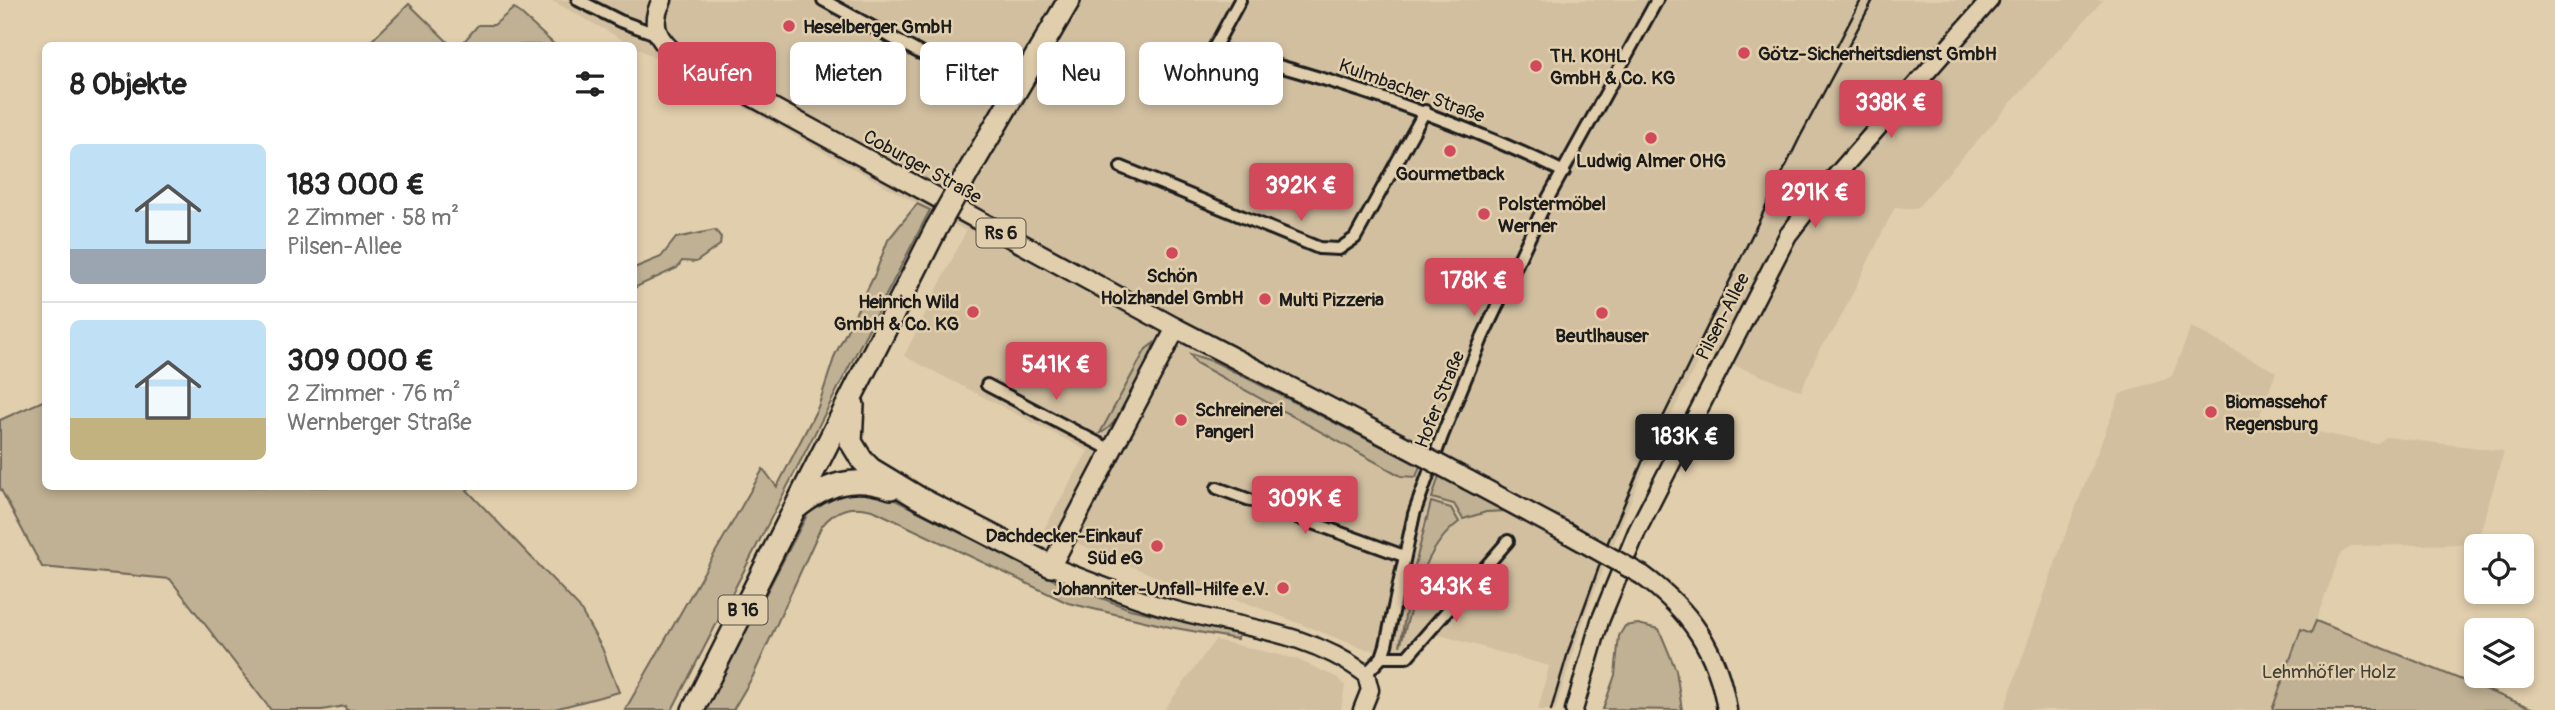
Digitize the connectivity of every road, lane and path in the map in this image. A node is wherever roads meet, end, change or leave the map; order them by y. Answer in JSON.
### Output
{"nodes":[{"id":1,"x":578,"y":0,"type":"edge"},
{"id":2,"x":663,"y":0,"type":"edge"},
{"id":3,"x":823,"y":0,"type":"edge"},
{"id":4,"x":1046,"y":0,"type":"edge"},
{"id":5,"x":1069,"y":0,"type":"edge"},
{"id":6,"x":1240,"y":0,"type":"edge"},
{"id":7,"x":1657,"y":0,"type":"edge"},
{"id":8,"x":1990,"y":0,"type":"edge"},
{"id":9,"x":656,"y":33,"type":"junction"},
{"id":10,"x":1042,"y":42,"type":"edge"},
{"id":11,"x":1043,"y":42,"type":"edge"},
{"id":12,"x":1037,"y":52,"type":"edge"},
{"id":13,"x":920,"y":53,"type":"dead end"},
{"id":14,"x":1425,"y":111,"type":"junction"},
{"id":15,"x":1121,"y":167,"type":"dead end"},
{"id":16,"x":1564,"y":172,"type":"junction"},
{"id":17,"x":1176,"y":328,"type":"junction"},
{"id":18,"x":861,"y":376,"type":"junction"},
{"id":19,"x":986,"y":385,"type":"dead end"},
{"id":20,"x":1111,"y":450,"type":"junction"},
{"id":21,"x":1217,"y":488,"type":"dead end"},
{"id":22,"x":919,"y":498,"type":"junction"},
{"id":23,"x":793,"y":510,"type":"junction"},
{"id":24,"x":1508,"y":541,"type":"dead end"},
{"id":25,"x":1404,"y":556,"type":"junction"},
{"id":26,"x":1051,"y":566,"type":"junction"},
{"id":27,"x":1382,"y":657,"type":"junction"},
{"id":28,"x":1366,"y":674,"type":"junction"},
{"id":29,"x":693,"y":710,"type":"edge"},
{"id":30,"x":1362,"y":710,"type":"edge"},
{"id":31,"x":1574,"y":710,"type":"edge"},
{"id":32,"x":1727,"y":710,"type":"edge"}],
"edges":[{"from":1,"to":9,"type":"street"},
{"from":2,"to":9,"type":"main road"},
{"from":3,"to":13,"type":"street"},
{"from":4,"to":10,"type":"highway","number":"B 16"},
{"from":5,"to":11,"type":"highway","number":"B 16"},
{"from":6,"to":14,"type":"street","name":"Kulmbacher Straße"},
{"from":7,"to":16,"type":"street","name":"Hofer Straße"},
{"from":8,"to":31,"type":"street","name":"Pilsen-Allee"},
{"from":9,"to":17,"type":"main road","name":"Coburger Straße","number":"Rs 6"},
{"from":12,"to":18,"type":"highway","number":"B 16","bridge":true},
{"from":14,"to":15,"type":"street"},
{"from":14,"to":16,"type":"street","name":"Kulmbacher Straße"},
{"from":16,"to":25,"type":"street","name":"Hofer Straße"},
{"from":17,"to":20,"type":"main road"},
{"from":17,"to":32,"type":"main road","bridge":true},
{"from":18,"to":22,"type":"highway","number":"B 16"},
{"from":18,"to":23,"type":"highway","number":"B 16"},
{"from":19,"to":20,"type":"street"},
{"from":20,"to":26,"type":"main road"},
{"from":21,"to":25,"type":"street"},
{"from":22,"to":23,"type":"highway","number":"B 16"},
{"from":22,"to":26,"type":"highway"},
{"from":23,"to":29,"type":"highway","number":"B 16"},
{"from":24,"to":27,"type":"street"},
{"from":25,"to":27,"type":"street","name":"Hofer Straße"},
{"from":26,"to":28,"type":"street"},
{"from":27,"to":28,"type":"street"},
{"from":28,"to":30,"type":"street"}]}
